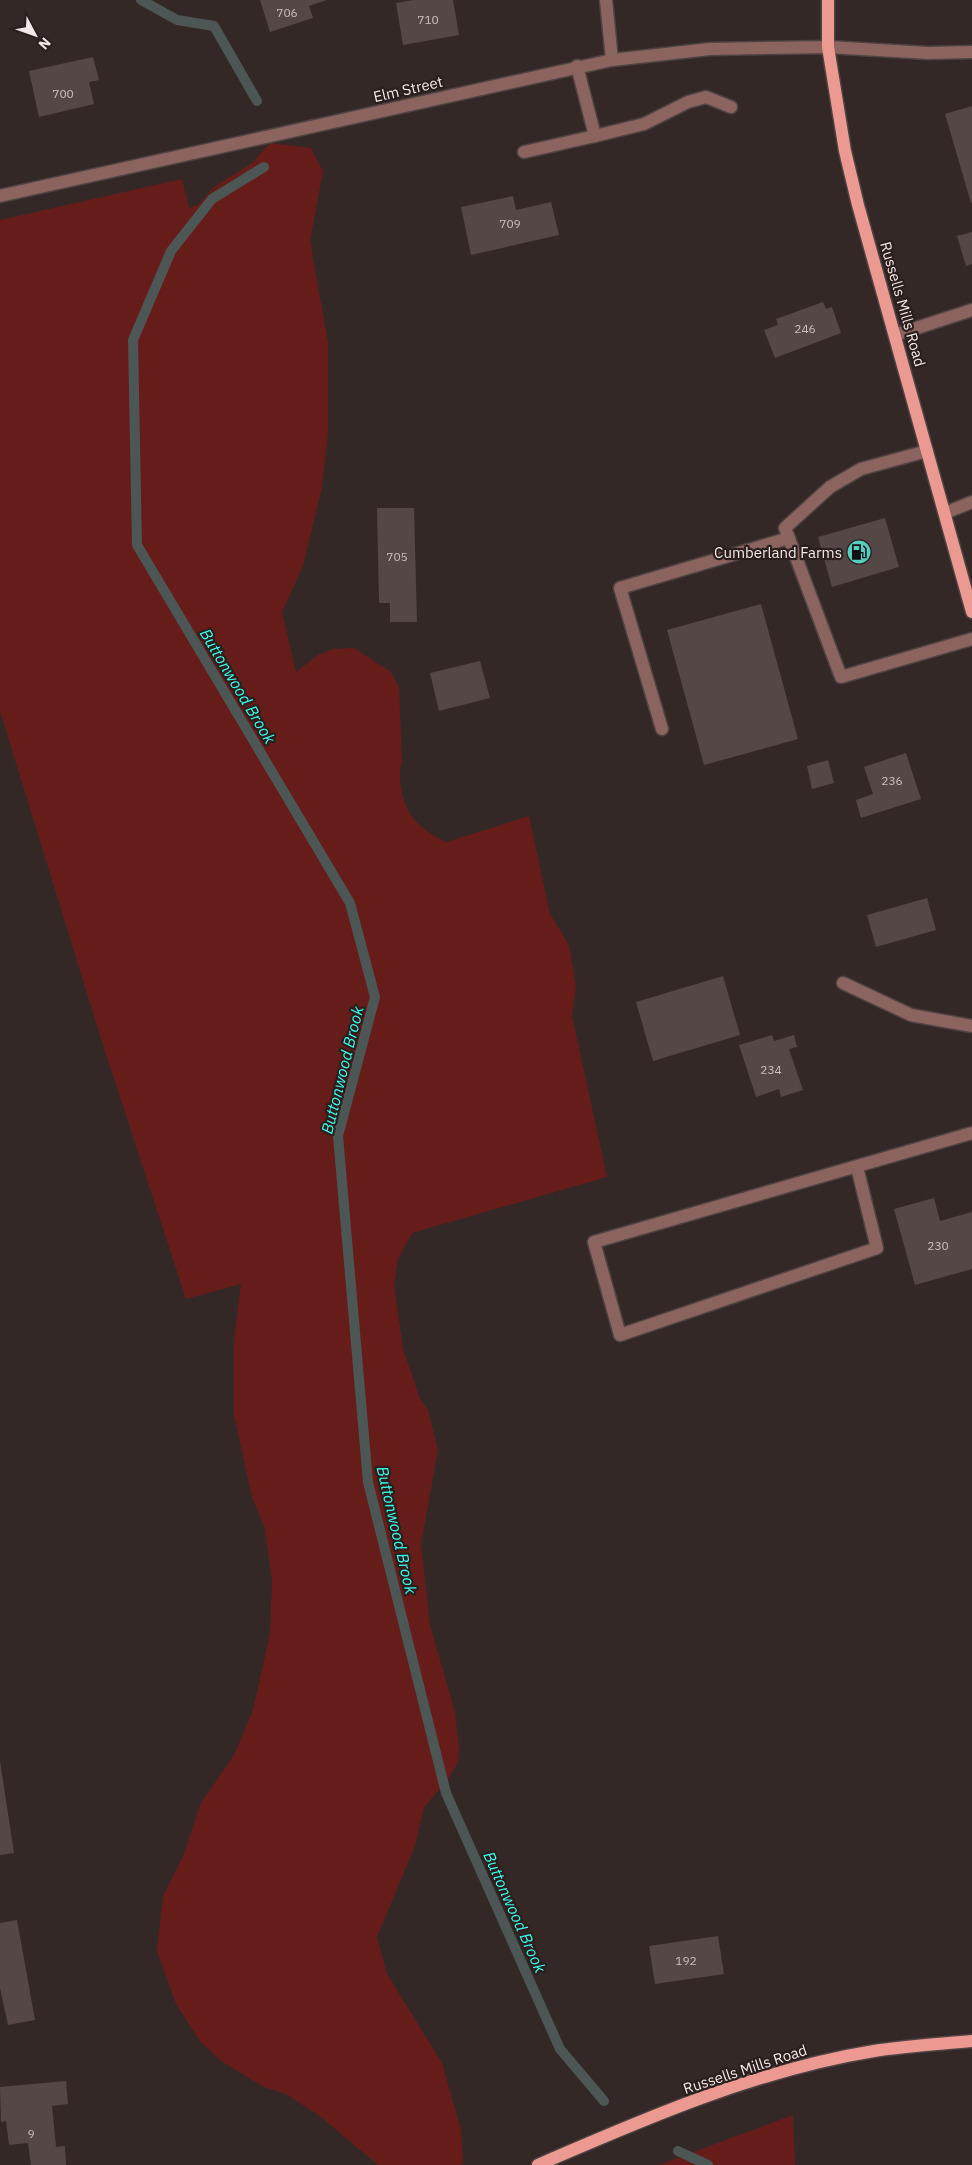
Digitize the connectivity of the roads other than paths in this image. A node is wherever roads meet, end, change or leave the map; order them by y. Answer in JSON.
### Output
{"nodes":[{"id":1,"x":606,"y":0,"type":"edge"},
{"id":2,"x":828,"y":0,"type":"edge"},
{"id":3,"x":828,"y":46,"type":"junction"},
{"id":4,"x":972,"y":52,"type":"edge"},
{"id":5,"x":612,"y":60,"type":"junction"},
{"id":6,"x":576,"y":66,"type":"junction"},
{"id":7,"x":731,"y":107,"type":"dead end"},
{"id":8,"x":595,"y":136,"type":"junction"},
{"id":9,"x":524,"y":152,"type":"dead end"},
{"id":10,"x":0,"y":196,"type":"edge"},
{"id":11,"x":972,"y":310,"type":"edge"},
{"id":12,"x":895,"y":335,"type":"junction"},
{"id":13,"x":927,"y":451,"type":"junction"},
{"id":14,"x":972,"y":502,"type":"edge"},
{"id":15,"x":945,"y":513,"type":"junction"},
{"id":16,"x":789,"y":538,"type":"junction"},
{"id":17,"x":972,"y":612,"type":"edge"},
{"id":18,"x":972,"y":639,"type":"edge"},
{"id":19,"x":662,"y":729,"type":"dead end"},
{"id":20,"x":842,"y":983,"type":"dead end"},
{"id":21,"x":972,"y":1026,"type":"edge"},
{"id":22,"x":972,"y":1133,"type":"edge"},
{"id":23,"x":857,"y":1167,"type":"junction"},
{"id":24,"x":972,"y":2041,"type":"edge"},
{"id":25,"x":538,"y":2165,"type":"edge"}],
"edges":[{"from":1,"to":5,"type":"street"},
{"from":2,"to":3,"type":"main road","name":"Russells Mills Road"},
{"from":3,"to":4,"type":"street","name":"Elm Street"},
{"from":3,"to":5,"type":"street","name":"Elm Street"},
{"from":3,"to":12,"type":"main road","name":"Russells Mills Road"},
{"from":5,"to":6,"type":"street","name":"Elm Street"},
{"from":6,"to":8,"type":"street"},
{"from":6,"to":10,"type":"street","name":"Elm Street"},
{"from":7,"to":8,"type":"street"},
{"from":8,"to":9,"type":"street"},
{"from":11,"to":12,"type":"street"},
{"from":12,"to":13,"type":"main road","name":"Russells Mills Road"},
{"from":13,"to":15,"type":"main road","name":"Russells Mills Road"},
{"from":13,"to":16,"type":"street"},
{"from":14,"to":15,"type":"street"},
{"from":15,"to":17,"type":"main road","name":"Russells Mills Road"},
{"from":16,"to":18,"type":"street"},
{"from":16,"to":19,"type":"street"},
{"from":20,"to":21,"type":"street"},
{"from":22,"to":23,"type":"street"},
{"from":23,"to":23,"type":"street"},
{"from":24,"to":25,"type":"main road","name":"Russells Mills Road"}]}
